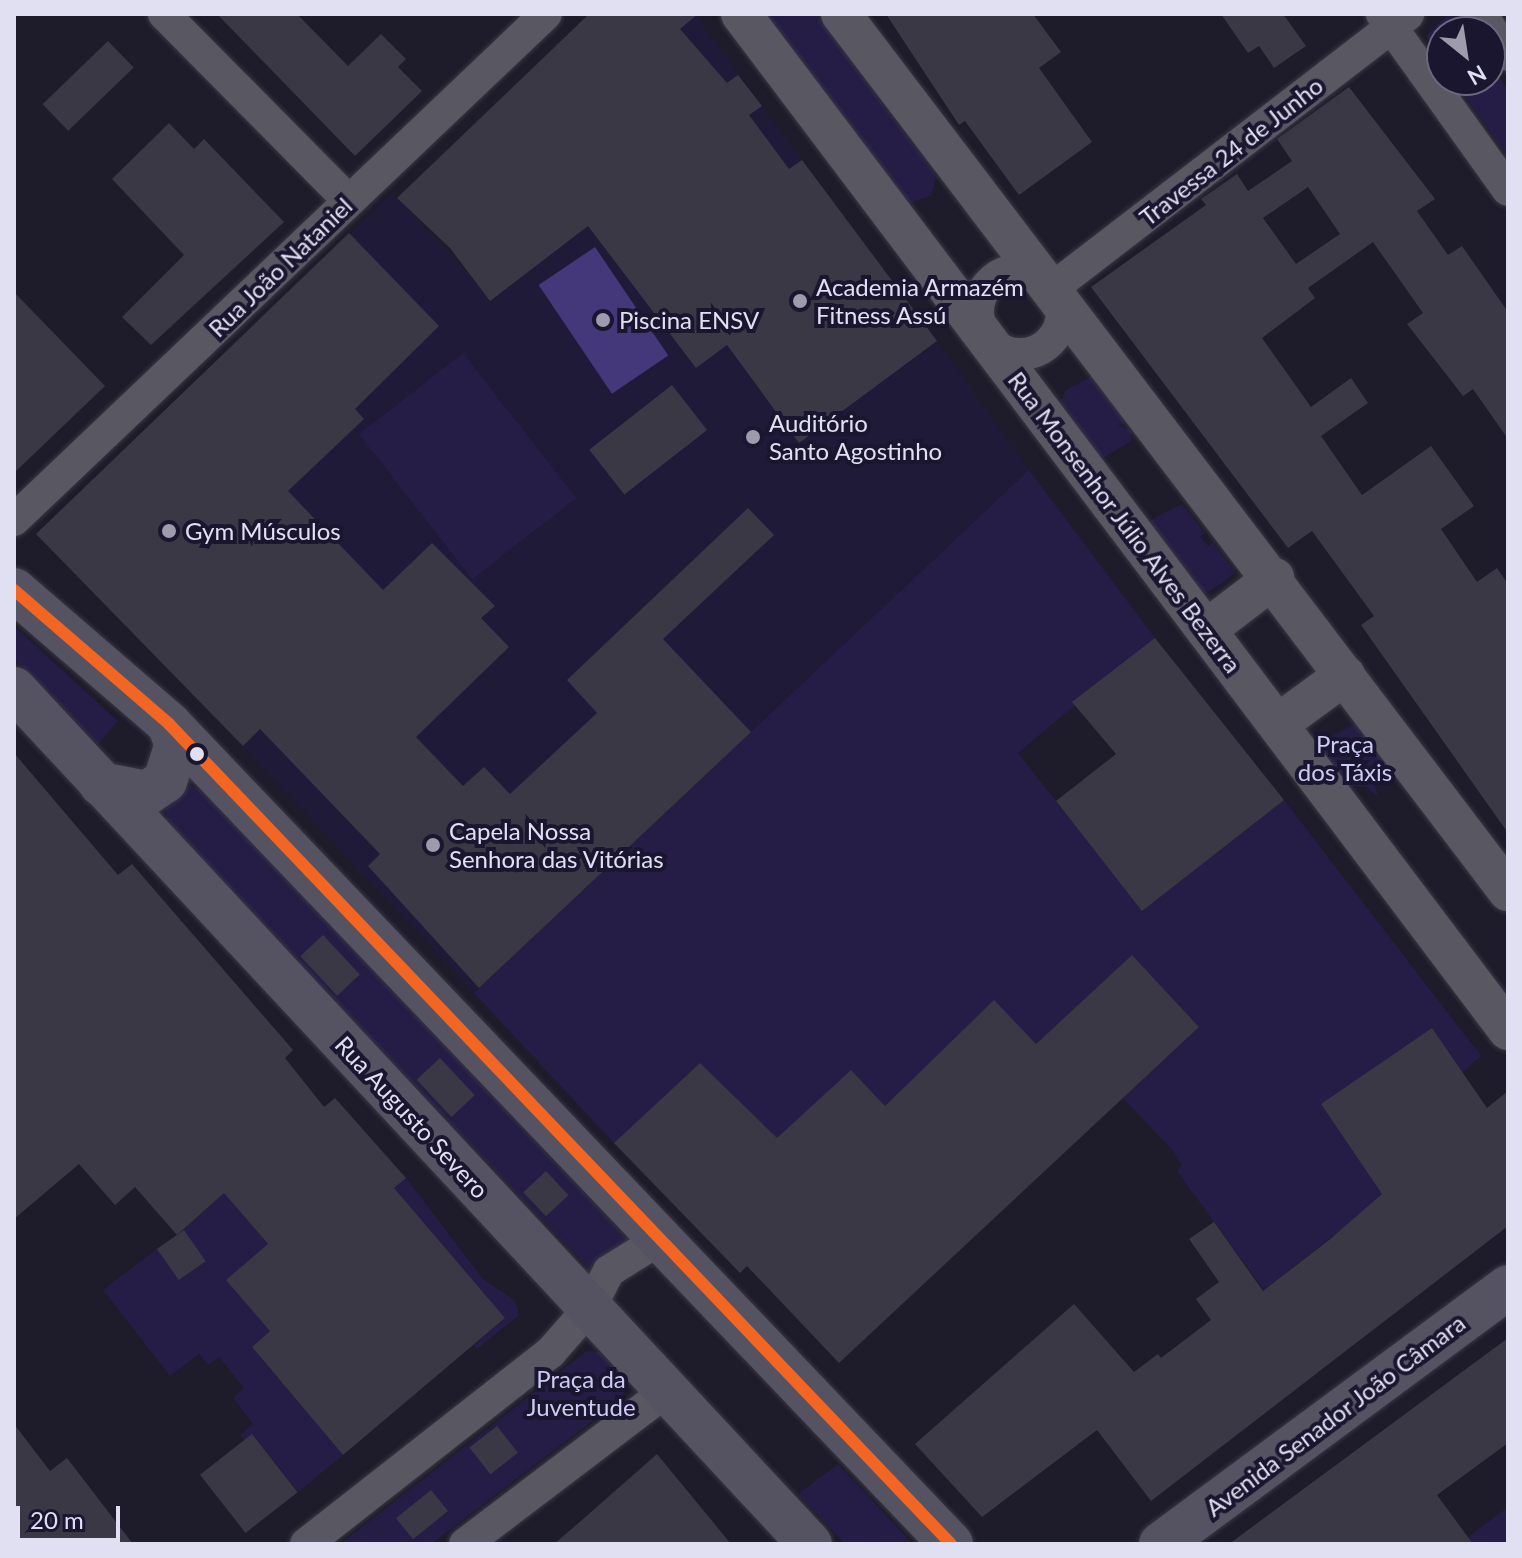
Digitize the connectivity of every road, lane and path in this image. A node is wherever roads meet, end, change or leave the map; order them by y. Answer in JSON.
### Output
{"nodes":[{"id":1,"x":164,"y":14,"type":"edge"},
{"id":2,"x":546,"y":14,"type":"edge"},
{"id":3,"x":741,"y":14,"type":"edge"},
{"id":4,"x":841,"y":14,"type":"edge"},
{"id":5,"x":1481,"y":14,"type":"edge"},
{"id":6,"x":1394,"y":19,"type":"edge"},
{"id":7,"x":1508,"y":55,"type":"edge"},
{"id":8,"x":1508,"y":190,"type":"edge"},
{"id":9,"x":349,"y":201,"type":"junction"},
{"id":10,"x":1054,"y":287,"type":"junction"},
{"id":11,"x":987,"y":338,"type":"junction"},
{"id":12,"x":14,"y":520,"type":"edge"},
{"id":13,"x":1274,"y":578,"type":"junction"},
{"id":14,"x":14,"y":590,"type":"edge"},
{"id":15,"x":1206,"y":630,"type":"junction"},
{"id":16,"x":1345,"y":675,"type":"junction"},
{"id":17,"x":14,"y":689,"type":"edge"},
{"id":18,"x":169,"y":724,"type":"junction"},
{"id":19,"x":1278,"y":724,"type":"junction"},
{"id":20,"x":210,"y":767,"type":"junction"},
{"id":21,"x":101,"y":784,"type":"junction"},
{"id":22,"x":146,"y":833,"type":"junction"},
{"id":23,"x":1508,"y":891,"type":"edge"},
{"id":24,"x":1508,"y":1030,"type":"edge"},
{"id":25,"x":662,"y":1238,"type":"junction"},
{"id":26,"x":1508,"y":1287,"type":"edge"},
{"id":27,"x":591,"y":1306,"type":"junction"},
{"id":28,"x":669,"y":1389,"type":"junction"},
{"id":29,"x":306,"y":1544,"type":"edge"},
{"id":30,"x":465,"y":1544,"type":"edge"},
{"id":31,"x":810,"y":1544,"type":"edge"},
{"id":32,"x":951,"y":1544,"type":"edge"},
{"id":33,"x":1161,"y":1544,"type":"edge"}],
"edges":[{"from":1,"to":9,"type":"street"},
{"from":2,"to":9,"type":"street","name":"Rua João Nataniel"},
{"from":3,"to":11,"type":"street","name":"Rua Monsenhor Júlio Alves Bezerra"},
{"from":4,"to":10,"type":"street"},
{"from":5,"to":7,"type":"street"},
{"from":6,"to":8,"type":"street"},
{"from":6,"to":10,"type":"street","name":"Travessa 24 de Junho"},
{"from":9,"to":12,"type":"street","name":"Rua João Nataniel"},
{"from":10,"to":11,"type":"street"},
{"from":10,"to":11,"type":"street"},
{"from":10,"to":13,"type":"street"},
{"from":11,"to":15,"type":"street","name":"Rua Monsenhor Júlio Alves Bezerra"},
{"from":13,"to":15,"type":"street"},
{"from":13,"to":16,"type":"street"},
{"from":14,"to":18,"type":"main road"},
{"from":15,"to":19,"type":"street","name":"Rua Monsenhor Júlio Alves Bezerra"},
{"from":16,"to":19,"type":"street"},
{"from":16,"to":23,"type":"street"},
{"from":17,"to":21,"type":"main road","name":"Rua Augusto Severo"},
{"from":18,"to":20,"type":"main road"},
{"from":18,"to":21,"type":"main road"},
{"from":19,"to":24,"type":"street","name":"Rua Monsenhor Júlio Alves Bezerra"},
{"from":20,"to":22,"type":"main road"},
{"from":20,"to":25,"type":"main road"},
{"from":21,"to":22,"type":"main road","name":"Rua Augusto Severo"},
{"from":22,"to":27,"type":"main road","name":"Rua Augusto Severo"},
{"from":25,"to":27,"type":"street"},
{"from":25,"to":32,"type":"main road"},
{"from":26,"to":33,"type":"main road","name":"Avenida Senador João Câmara"},
{"from":27,"to":28,"type":"main road","name":"Rua Augusto Severo"},
{"from":27,"to":29,"type":"street"},
{"from":28,"to":30,"type":"street"},
{"from":28,"to":31,"type":"main road","name":"Rua Augusto Severo"}]}
